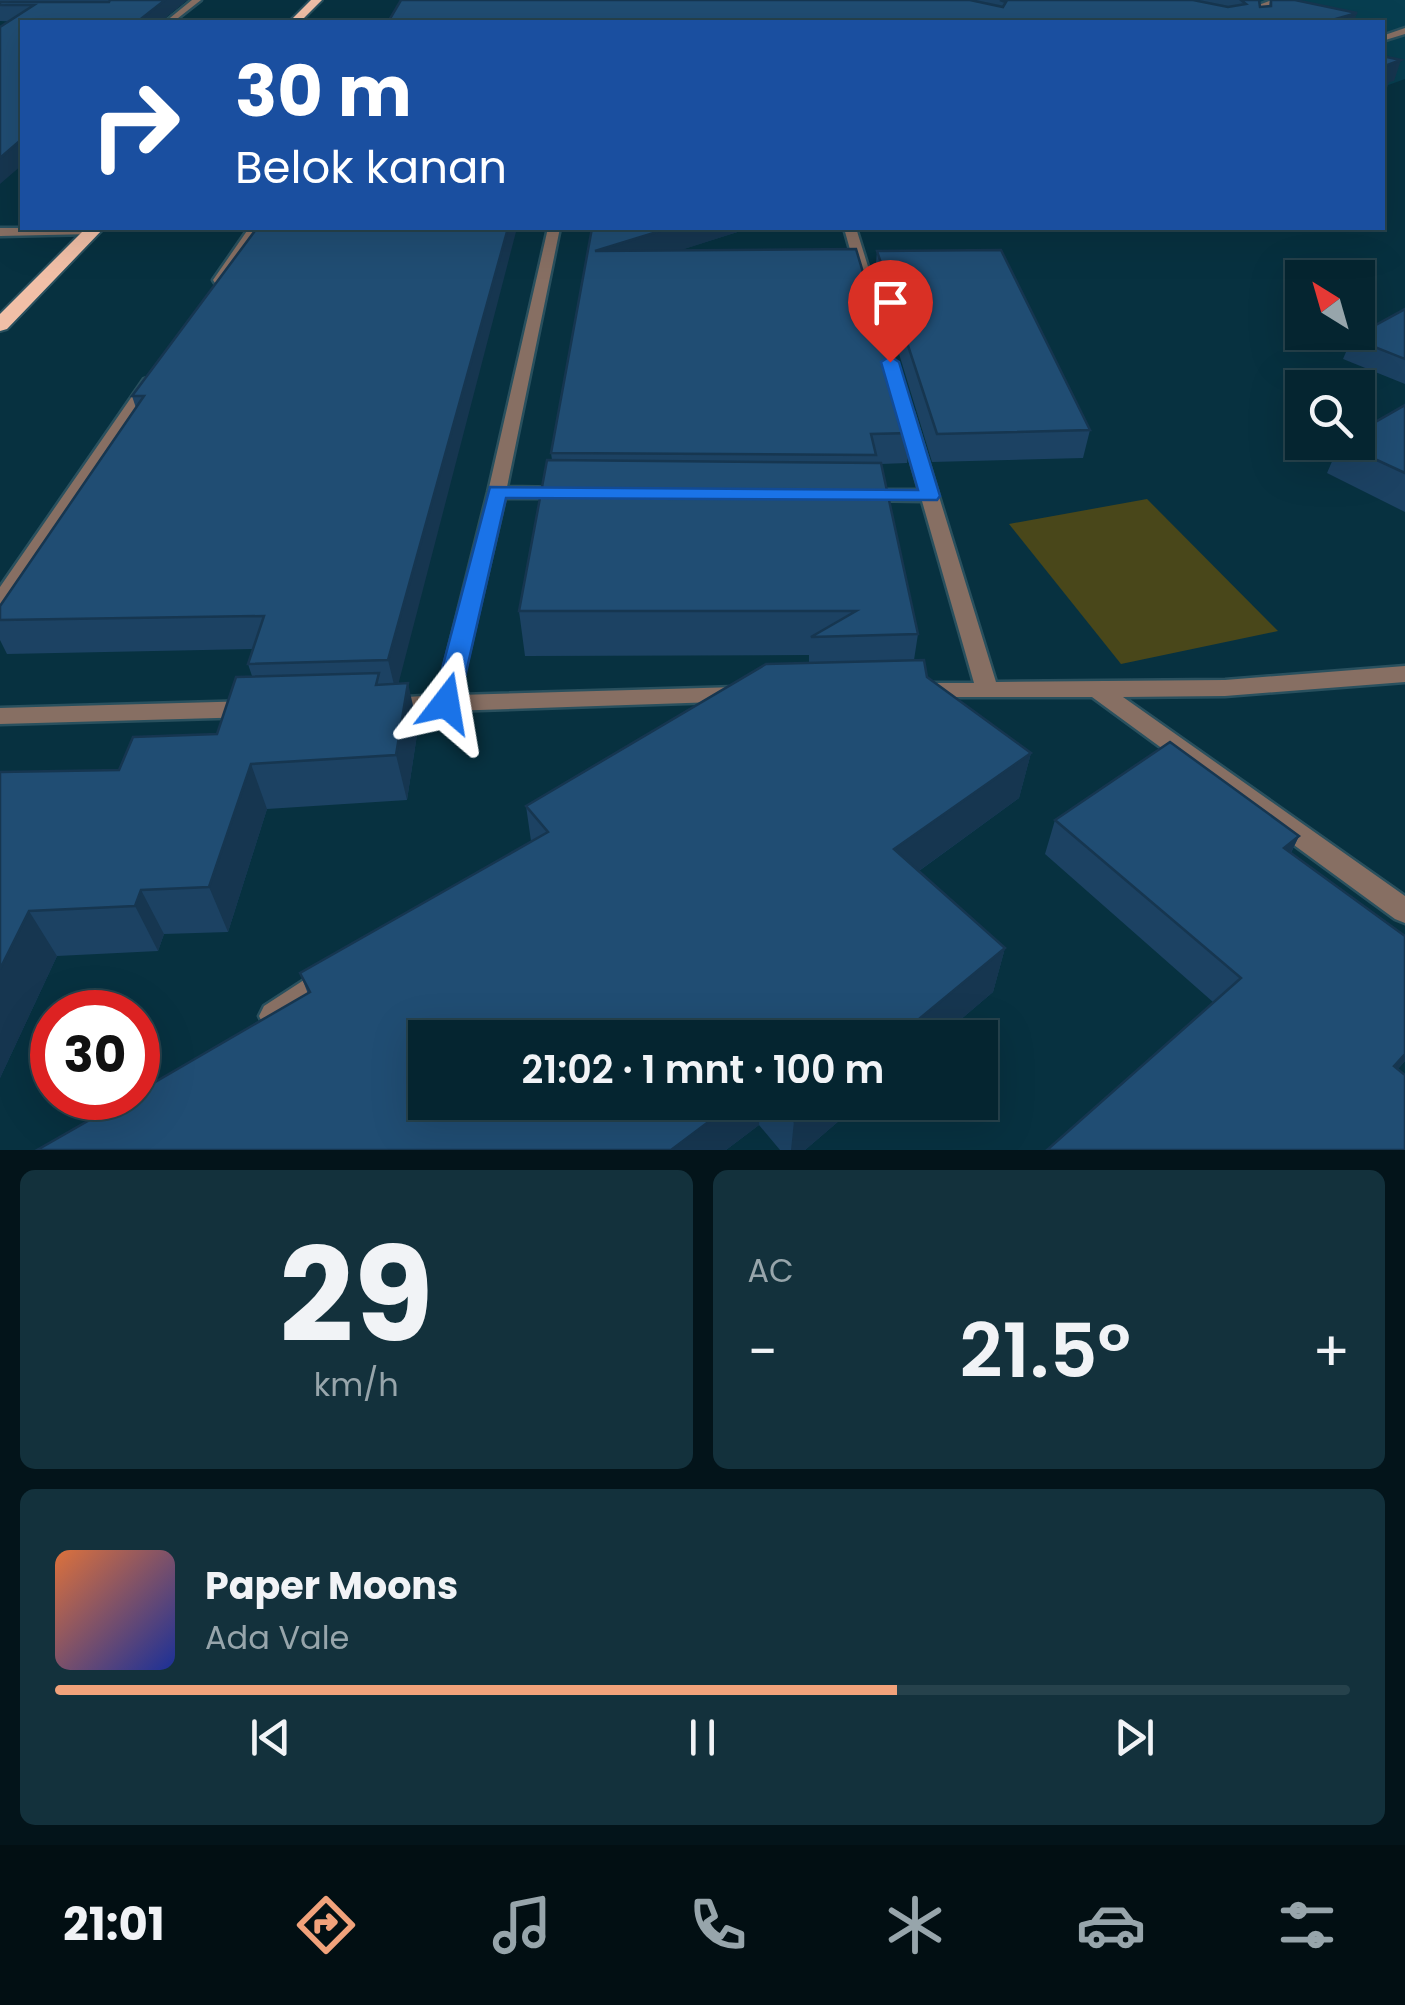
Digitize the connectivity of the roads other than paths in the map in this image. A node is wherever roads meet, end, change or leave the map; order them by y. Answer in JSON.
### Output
{"nodes":[{"id":1,"x":197,"y":0,"type":"edge"},
{"id":2,"x":316,"y":0,"type":"edge"},
{"id":3,"x":1280,"y":0,"type":"edge"},
{"id":4,"x":172,"y":20,"type":"edge"},
{"id":5,"x":296,"y":20,"type":"edge"},
{"id":6,"x":1259,"y":20,"type":"edge"},
{"id":7,"x":63,"y":230,"type":"edge"},
{"id":8,"x":93,"y":230,"type":"edge"},
{"id":9,"x":254,"y":230,"type":"edge"},
{"id":10,"x":554,"y":230,"type":"edge"},
{"id":11,"x":851,"y":230,"type":"edge"},
{"id":12,"x":0,"y":232,"type":"edge"},
{"id":13,"x":211,"y":293,"type":"edge"},
{"id":14,"x":0,"y":325,"type":"edge"},
{"id":15,"x":156,"y":374,"type":"edge"},
{"id":16,"x":498,"y":492,"type":"junction"},
{"id":17,"x":576,"y":493,"type":"edge"},
{"id":18,"x":851,"y":495,"type":"edge"},
{"id":19,"x":930,"y":496,"type":"junction"},
{"id":20,"x":0,"y":602,"type":"edge"},
{"id":21,"x":1405,"y":674,"type":"edge"},
{"id":22,"x":987,"y":689,"type":"junction"},
{"id":23,"x":890,"y":691,"type":"edge"},
{"id":24,"x":1099,"y":691,"type":"junction"},
{"id":25,"x":755,"y":695,"type":"edge"},
{"id":26,"x":446,"y":703,"type":"junction"},
{"id":27,"x":368,"y":705,"type":"edge"},
{"id":28,"x":271,"y":708,"type":"edge"},
{"id":29,"x":0,"y":716,"type":"edge"},
{"id":30,"x":1405,"y":911,"type":"edge"},
{"id":31,"x":351,"y":961,"type":"edge"},
{"id":32,"x":257,"y":1028,"type":"edge"}],
"edges":[{"from":1,"to":4,"type":"street"},
{"from":2,"to":5,"type":"highway"},
{"from":3,"to":6,"type":"street"},
{"from":7,"to":12,"type":"street"},
{"from":8,"to":14,"type":"highway"},
{"from":9,"to":13,"type":"street"},
{"from":10,"to":16,"type":"street"},
{"from":11,"to":19,"type":"street"},
{"from":15,"to":20,"type":"street"},
{"from":16,"to":17,"type":"street"},
{"from":16,"to":26,"type":"street"},
{"from":18,"to":19,"type":"street"},
{"from":19,"to":22,"type":"street"},
{"from":21,"to":24,"type":"street"},
{"from":22,"to":23,"type":"street"},
{"from":22,"to":24,"type":"street"},
{"from":24,"to":30,"type":"street"},
{"from":25,"to":26,"type":"street"},
{"from":26,"to":27,"type":"street"},
{"from":28,"to":29,"type":"street"},
{"from":31,"to":32,"type":"street"}]}
